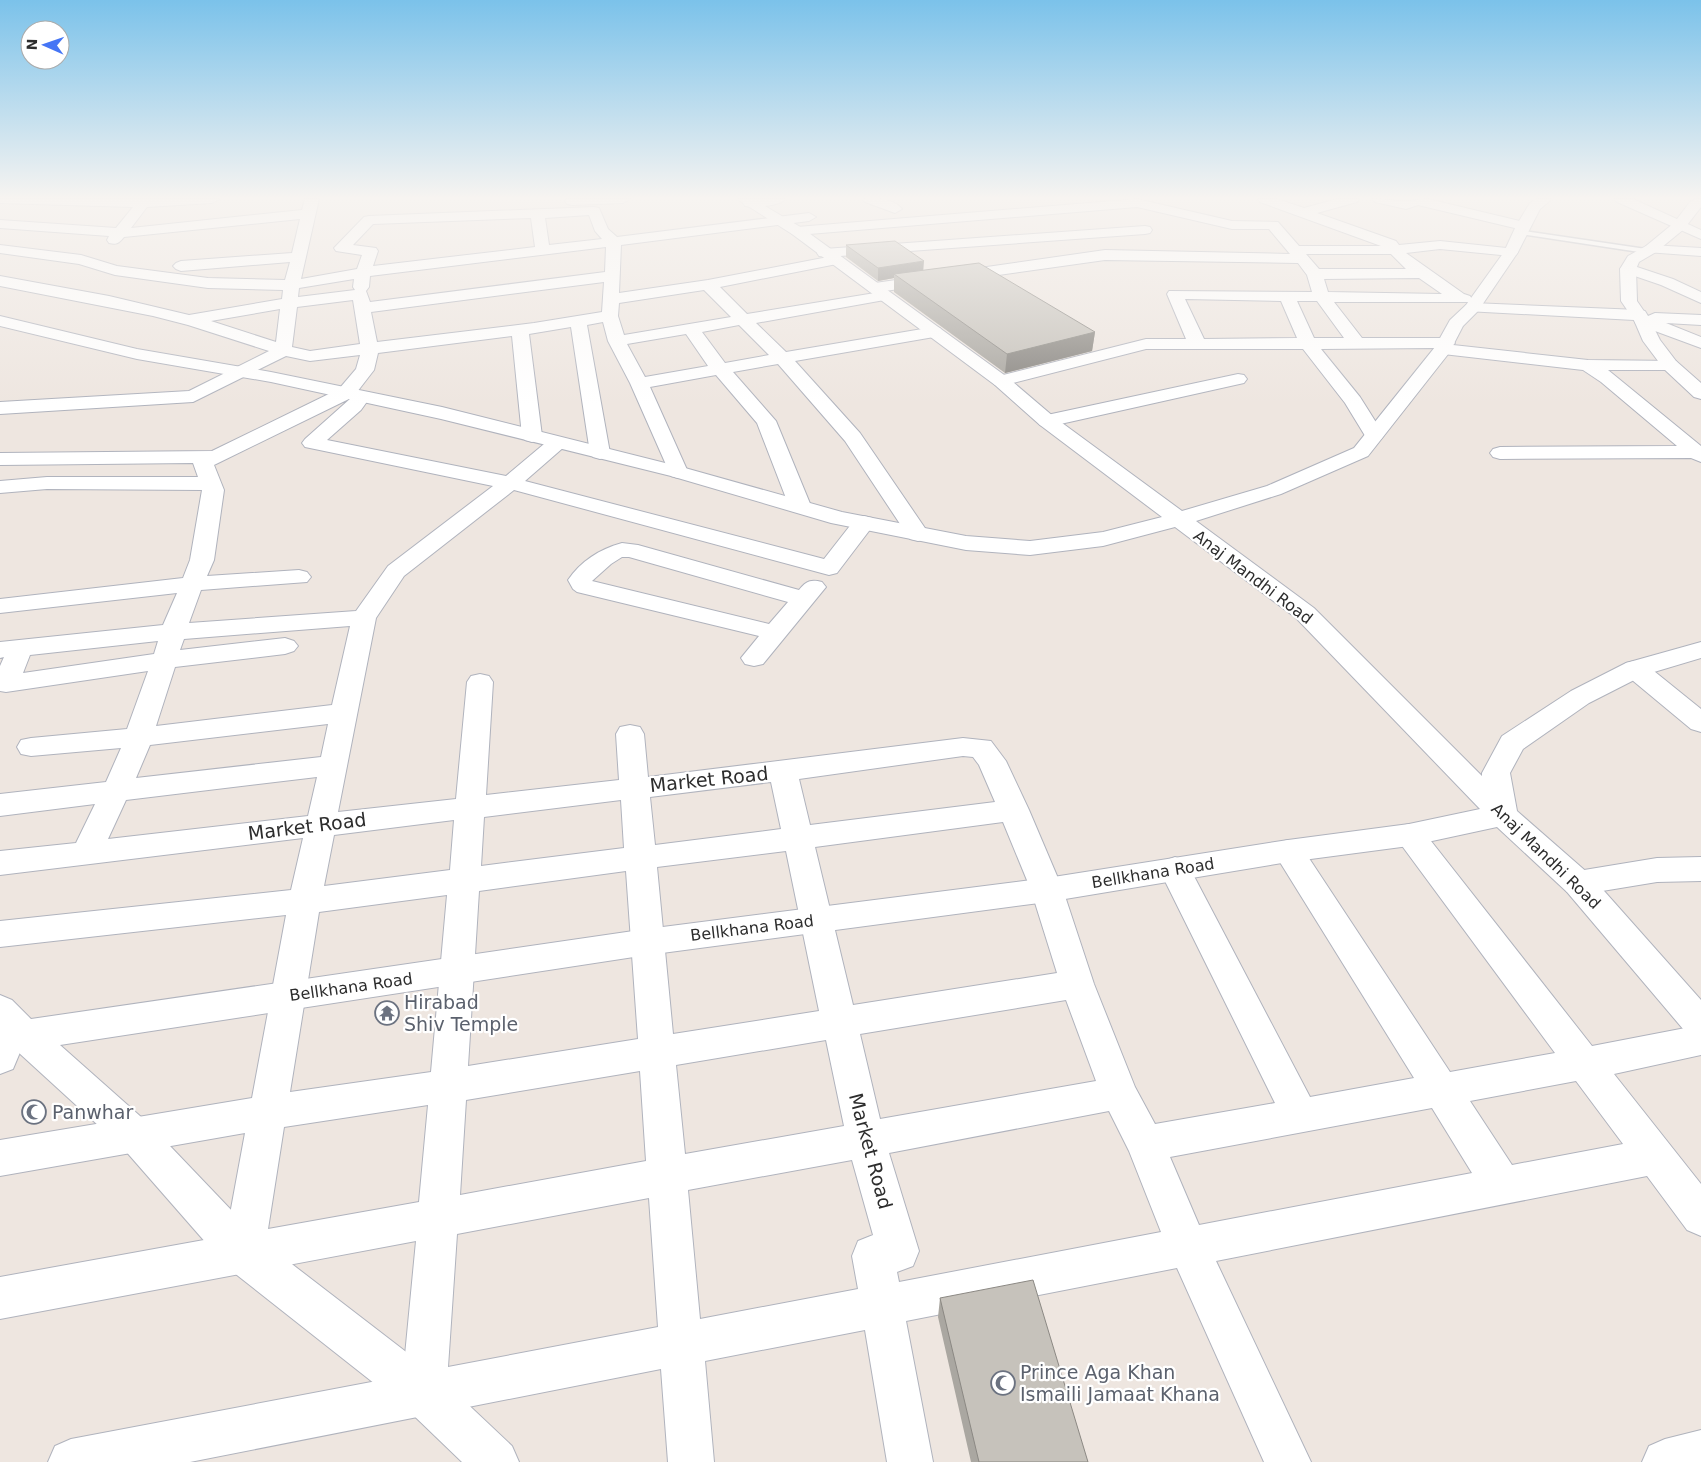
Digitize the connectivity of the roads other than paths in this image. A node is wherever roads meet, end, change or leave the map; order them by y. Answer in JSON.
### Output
{"nodes":[{"id":1,"x":68,"y":267,"type":"edge"},
{"id":2,"x":109,"y":267,"type":"edge"},
{"id":3,"x":171,"y":267,"type":"edge"},
{"id":4,"x":296,"y":267,"type":"edge"},
{"id":5,"x":365,"y":267,"type":"edge"},
{"id":6,"x":399,"y":267,"type":"edge"},
{"id":7,"x":413,"y":267,"type":"edge"},
{"id":8,"x":612,"y":267,"type":"edge"},
{"id":9,"x":783,"y":267,"type":"edge"},
{"id":10,"x":845,"y":267,"type":"edge"},
{"id":11,"x":1030,"y":267,"type":"edge"},
{"id":12,"x":1310,"y":267,"type":"edge"},
{"id":13,"x":1414,"y":267,"type":"edge"},
{"id":14,"x":1499,"y":267,"type":"edge"},
{"id":15,"x":1628,"y":269,"type":"joint"},
{"id":16,"x":124,"y":271,"type":"junction"},
{"id":17,"x":363,"y":273,"type":"junction"},
{"id":18,"x":1425,"y":273,"type":"junction"},
{"id":19,"x":1315,"y":274,"type":"junction"},
{"id":20,"x":611,"y":276,"type":"junction"},
{"id":21,"x":1701,"y":280,"type":"edge"},
{"id":22,"x":1666,"y":282,"type":"junction"},
{"id":23,"x":708,"y":285,"type":"junction"},
{"id":24,"x":292,"y":286,"type":"junction"},
{"id":25,"x":29,"y":287,"type":"junction"},
{"id":26,"x":4,"y":289,"type":"edge"},
{"id":27,"x":879,"y":292,"type":"junction"},
{"id":28,"x":1287,"y":296,"type":"junction"},
{"id":29,"x":1321,"y":296,"type":"junction"},
{"id":30,"x":1701,"y":298,"type":"edge"},
{"id":31,"x":361,"y":301,"type":"junction"},
{"id":32,"x":1470,"y":302,"type":"junction"},
{"id":33,"x":289,"y":303,"type":"junction"},
{"id":34,"x":610,"y":308,"type":"junction"},
{"id":35,"x":1641,"y":318,"type":"junction"},
{"id":36,"x":187,"y":320,"type":"junction"},
{"id":37,"x":1701,"y":320,"type":"edge"},
{"id":38,"x":0,"y":321,"type":"edge"},
{"id":39,"x":578,"y":321,"type":"junction"},
{"id":40,"x":743,"y":321,"type":"junction"},
{"id":41,"x":418,"y":322,"type":"junction"},
{"id":42,"x":690,"y":328,"type":"junction"},
{"id":43,"x":520,"y":330,"type":"junction"},
{"id":44,"x":934,"y":332,"type":"junction"},
{"id":45,"x":617,"y":340,"type":"junction"},
{"id":46,"x":1308,"y":342,"type":"junction"},
{"id":47,"x":1197,"y":343,"type":"junction"},
{"id":48,"x":1357,"y":343,"type":"junction"},
{"id":49,"x":1701,"y":343,"type":"edge"},
{"id":50,"x":1444,"y":346,"type":"junction"},
{"id":51,"x":370,"y":348,"type":"junction"},
{"id":52,"x":283,"y":351,"type":"junction"},
{"id":53,"x":782,"y":358,"type":"junction"},
{"id":54,"x":1588,"y":365,"type":"junction"},
{"id":55,"x":1670,"y":365,"type":"junction"},
{"id":56,"x":720,"y":369,"type":"junction"},
{"id":57,"x":239,"y":372,"type":"junction"},
{"id":58,"x":1238,"y":380,"type":"dead end"},
{"id":59,"x":1001,"y":381,"type":"junction"},
{"id":60,"x":639,"y":383,"type":"junction"},
{"id":61,"x":1701,"y":393,"type":"edge"},
{"id":62,"x":354,"y":394,"type":"junction"},
{"id":63,"x":0,"y":408,"type":"edge"},
{"id":64,"x":1047,"y":421,"type":"junction"},
{"id":65,"x":1374,"y":436,"type":"junction"},
{"id":66,"x":544,"y":439,"type":"junction"},
{"id":67,"x":600,"y":453,"type":"junction"},
{"id":68,"x":1500,"y":453,"type":"dead end"},
{"id":69,"x":1699,"y":454,"type":"edge"},
{"id":70,"x":215,"y":457,"type":"junction"},
{"id":71,"x":0,"y":458,"type":"edge"},
{"id":72,"x":678,"y":472,"type":"junction"},
{"id":73,"x":211,"y":483,"type":"junction"},
{"id":74,"x":510,"y":483,"type":"junction"},
{"id":75,"x":0,"y":487,"type":"edge"},
{"id":76,"x":800,"y":506,"type":"junction"},
{"id":77,"x":1178,"y":520,"type":"junction"},
{"id":78,"x":864,"y":523,"type":"junction"},
{"id":79,"x":918,"y":534,"type":"junction"},
{"id":80,"x":829,"y":568,"type":"junction"},
{"id":81,"x":300,"y":577,"type":"dead end"},
{"id":82,"x":192,"y":584,"type":"junction"},
{"id":83,"x":804,"y":599,"type":"junction"},
{"id":84,"x":0,"y":606,"type":"edge"},
{"id":85,"x":364,"y":618,"type":"junction"},
{"id":86,"x":173,"y":632,"type":"junction"},
{"id":87,"x":776,"y":633,"type":"junction"},
{"id":88,"x":285,"y":646,"type":"dead end"},
{"id":89,"x":10,"y":649,"type":"edge"},
{"id":90,"x":1701,"y":650,"type":"edge"},
{"id":91,"x":754,"y":658,"type":"dead end"},
{"id":92,"x":164,"y":660,"type":"junction"},
{"id":93,"x":1635,"y":669,"type":"junction"},
{"id":94,"x":480,"y":682,"type":"dead end"},
{"id":95,"x":344,"y":713,"type":"junction"},
{"id":96,"x":1701,"y":723,"type":"edge"},
{"id":97,"x":630,"y":734,"type":"dead end"},
{"id":98,"x":138,"y":737,"type":"junction"},
{"id":99,"x":31,"y":747,"type":"dead end"},
{"id":100,"x":333,"y":765,"type":"junction"},
{"id":101,"x":783,"y":771,"type":"junction"},
{"id":102,"x":634,"y":787,"type":"junction"},
{"id":103,"x":117,"y":791,"type":"junction"},
{"id":104,"x":0,"y":805,"type":"edge"},
{"id":105,"x":470,"y":808,"type":"junction"},
{"id":106,"x":1014,"y":810,"type":"junction"},
{"id":107,"x":1503,"y":815,"type":"junction"},
{"id":108,"x":320,"y":824,"type":"junction"},
{"id":109,"x":1409,"y":835,"type":"junction"},
{"id":110,"x":798,"y":837,"type":"junction"},
{"id":111,"x":1288,"y":851,"type":"junction"},
{"id":112,"x":87,"y":852,"type":"junction"},
{"id":113,"x":641,"y":857,"type":"junction"},
{"id":114,"x":0,"y":863,"type":"edge"},
{"id":115,"x":1175,"y":869,"type":"junction"},
{"id":116,"x":1701,"y":869,"type":"edge"},
{"id":117,"x":464,"y":880,"type":"junction"},
{"id":118,"x":1578,"y":882,"type":"junction"},
{"id":119,"x":1047,"y":890,"type":"junction"},
{"id":120,"x":305,"y":901,"type":"junction"},
{"id":121,"x":817,"y":920,"type":"junction"},
{"id":122,"x":0,"y":934,"type":"edge"},
{"id":123,"x":648,"y":942,"type":"junction"},
{"id":124,"x":457,"y":972,"type":"junction"},
{"id":125,"x":1077,"y":984,"type":"junction"},
{"id":126,"x":288,"y":996,"type":"junction"},
{"id":127,"x":839,"y":1022,"type":"junction"},
{"id":128,"x":1701,"y":1025,"type":"edge"},
{"id":129,"x":6,"y":1036,"type":"edge"},
{"id":130,"x":1701,"y":1040,"type":"edge"},
{"id":131,"x":656,"y":1051,"type":"junction"},
{"id":132,"x":1584,"y":1064,"type":"junction"},
{"id":133,"x":448,"y":1086,"type":"junction"},
{"id":134,"x":1441,"y":1090,"type":"junction"},
{"id":135,"x":1119,"y":1093,"type":"junction"},
{"id":136,"x":268,"y":1112,"type":"junction"},
{"id":137,"x":1301,"y":1117,"type":"junction"},
{"id":138,"x":136,"y":1136,"type":"junction"},
{"id":139,"x":866,"y":1140,"type":"junction"},
{"id":140,"x":1145,"y":1144,"type":"junction"},
{"id":141,"x":1656,"y":1156,"type":"junction"},
{"id":142,"x":0,"y":1158,"type":"edge"},
{"id":143,"x":667,"y":1176,"type":"junction"},
{"id":144,"x":1502,"y":1186,"type":"junction"},
{"id":145,"x":1701,"y":1216,"type":"edge"},
{"id":146,"x":437,"y":1218,"type":"junction"},
{"id":147,"x":1187,"y":1246,"type":"junction"},
{"id":148,"x":243,"y":1253,"type":"junction"},
{"id":149,"x":0,"y":1298,"type":"edge"},
{"id":150,"x":881,"y":1307,"type":"junction"},
{"id":151,"x":681,"y":1344,"type":"junction"},
{"id":152,"x":424,"y":1394,"type":"junction"},
{"id":153,"x":1701,"y":1453,"type":"edge"},
{"id":154,"x":71,"y":1462,"type":"edge"},
{"id":155,"x":496,"y":1462,"type":"edge"},
{"id":156,"x":691,"y":1462,"type":"edge"},
{"id":157,"x":910,"y":1462,"type":"edge"},
{"id":158,"x":1288,"y":1462,"type":"edge"},
{"id":159,"x":1665,"y":1462,"type":"edge"}],
"edges":[{"from":1,"to":25,"type":"street"},
{"from":2,"to":16,"type":"street"},
{"from":3,"to":16,"type":"street"},
{"from":4,"to":24,"type":"street"},
{"from":5,"to":17,"type":"street"},
{"from":6,"to":17,"type":"street"},
{"from":7,"to":41,"type":"street"},
{"from":8,"to":20,"type":"street"},
{"from":9,"to":23,"type":"street"},
{"from":10,"to":27,"type":"street","name":"Anaj Mandhi Road"},
{"from":11,"to":27,"type":"street"},
{"from":12,"to":19,"type":"street"},
{"from":13,"to":18,"type":"street"},
{"from":14,"to":32,"type":"street"},
{"from":15,"to":22,"type":"street"},
{"from":15,"to":35,"type":"street"},
{"from":16,"to":24,"type":"street"},
{"from":17,"to":24,"type":"street"},
{"from":17,"to":31,"type":"street"},
{"from":18,"to":19,"type":"street"},
{"from":18,"to":32,"type":"street"},
{"from":19,"to":29,"type":"street"},
{"from":20,"to":34,"type":"street"},
{"from":20,"to":41,"type":"street"},
{"from":21,"to":22,"type":"street"},
{"from":22,"to":30,"type":"street"},
{"from":23,"to":34,"type":"street"},
{"from":23,"to":40,"type":"street"},
{"from":24,"to":33,"type":"street"},
{"from":25,"to":26,"type":"street"},
{"from":25,"to":36,"type":"street"},
{"from":27,"to":40,"type":"street"},
{"from":27,"to":44,"type":"street","name":"Anaj Mandhi Road"},
{"from":28,"to":29,"type":"street"},
{"from":28,"to":46,"type":"street"},
{"from":28,"to":47,"type":"street"},
{"from":29,"to":32,"type":"street"},
{"from":29,"to":48,"type":"street"},
{"from":31,"to":33,"type":"street"},
{"from":31,"to":41,"type":"street"},
{"from":31,"to":51,"type":"street"},
{"from":32,"to":35,"type":"street"},
{"from":32,"to":50,"type":"street"},
{"from":33,"to":36,"type":"street"},
{"from":33,"to":52,"type":"street"},
{"from":34,"to":39,"type":"street"},
{"from":34,"to":45,"type":"street"},
{"from":35,"to":37,"type":"street"},
{"from":35,"to":49,"type":"street"},
{"from":35,"to":55,"type":"street"},
{"from":36,"to":52,"type":"street"},
{"from":38,"to":57,"type":"street"},
{"from":39,"to":43,"type":"street"},
{"from":39,"to":67,"type":"street"},
{"from":40,"to":42,"type":"street"},
{"from":40,"to":53,"type":"street"},
{"from":41,"to":43,"type":"street"},
{"from":41,"to":51,"type":"street"},
{"from":42,"to":45,"type":"street"},
{"from":42,"to":56,"type":"street"},
{"from":43,"to":66,"type":"street"},
{"from":44,"to":53,"type":"street"},
{"from":44,"to":59,"type":"street","name":"Anaj Mandhi Road"},
{"from":45,"to":60,"type":"street"},
{"from":46,"to":47,"type":"street"},
{"from":46,"to":48,"type":"street"},
{"from":46,"to":65,"type":"street"},
{"from":47,"to":59,"type":"street"},
{"from":48,"to":50,"type":"street"},
{"from":50,"to":54,"type":"street"},
{"from":50,"to":65,"type":"street"},
{"from":51,"to":52,"type":"street"},
{"from":51,"to":62,"type":"street"},
{"from":52,"to":57,"type":"street"},
{"from":53,"to":56,"type":"street"},
{"from":53,"to":79,"type":"street"},
{"from":54,"to":55,"type":"street"},
{"from":54,"to":69,"type":"street"},
{"from":55,"to":61,"type":"street"},
{"from":56,"to":60,"type":"street"},
{"from":56,"to":76,"type":"street"},
{"from":57,"to":62,"type":"street"},
{"from":57,"to":63,"type":"street"},
{"from":58,"to":64,"type":"street"},
{"from":59,"to":64,"type":"street","name":"Anaj Mandhi Road"},
{"from":60,"to":72,"type":"street"},
{"from":62,"to":66,"type":"street"},
{"from":62,"to":70,"type":"street"},
{"from":62,"to":74,"type":"street"},
{"from":64,"to":77,"type":"street","name":"Anaj Mandhi Road"},
{"from":65,"to":77,"type":"street"},
{"from":66,"to":67,"type":"street"},
{"from":66,"to":74,"type":"street"},
{"from":67,"to":72,"type":"street"},
{"from":68,"to":69,"type":"street"},
{"from":70,"to":71,"type":"street"},
{"from":70,"to":73,"type":"street"},
{"from":72,"to":76,"type":"street"},
{"from":73,"to":75,"type":"street"},
{"from":73,"to":82,"type":"street"},
{"from":74,"to":80,"type":"street"},
{"from":74,"to":85,"type":"street"},
{"from":76,"to":78,"type":"street"},
{"from":77,"to":79,"type":"street"},
{"from":77,"to":107,"type":"street","name":"Anaj Mandhi Road"},
{"from":78,"to":79,"type":"street"},
{"from":78,"to":80,"type":"street"},
{"from":80,"to":83,"type":"street"},
{"from":81,"to":82,"type":"street"},
{"from":82,"to":84,"type":"street"},
{"from":82,"to":86,"type":"street"},
{"from":83,"to":87,"type":"street"},
{"from":83,"to":87,"type":"street"},
{"from":85,"to":86,"type":"street"},
{"from":85,"to":95,"type":"street"},
{"from":86,"to":89,"type":"street"},
{"from":86,"to":92,"type":"street"},
{"from":87,"to":91,"type":"street"},
{"from":88,"to":92,"type":"street"},
{"from":89,"to":92,"type":"street"},
{"from":90,"to":93,"type":"street"},
{"from":92,"to":98,"type":"street"},
{"from":93,"to":96,"type":"street"},
{"from":93,"to":107,"type":"street"},
{"from":94,"to":105,"type":"street"},
{"from":95,"to":98,"type":"street"},
{"from":95,"to":100,"type":"street"},
{"from":97,"to":102,"type":"street"},
{"from":98,"to":99,"type":"street"},
{"from":98,"to":103,"type":"street"},
{"from":100,"to":103,"type":"street"},
{"from":100,"to":108,"type":"street"},
{"from":101,"to":102,"type":"street","name":"Market Road"},
{"from":101,"to":106,"type":"street"},
{"from":101,"to":110,"type":"street","name":"Market Road"},
{"from":102,"to":105,"type":"street","name":"Market Road"},
{"from":102,"to":113,"type":"street"},
{"from":103,"to":104,"type":"street"},
{"from":103,"to":112,"type":"street"},
{"from":105,"to":108,"type":"street","name":"Market Road"},
{"from":105,"to":117,"type":"street"},
{"from":106,"to":110,"type":"street"},
{"from":106,"to":119,"type":"street"},
{"from":107,"to":109,"type":"street","name":"Bellkhana Road"},
{"from":107,"to":118,"type":"street","name":"Anaj Mandhi Road"},
{"from":108,"to":112,"type":"street","name":"Market Road"},
{"from":108,"to":120,"type":"street"},
{"from":109,"to":111,"type":"street","name":"Bellkhana Road"},
{"from":109,"to":132,"type":"street"},
{"from":110,"to":113,"type":"street"},
{"from":110,"to":121,"type":"street","name":"Market Road"},
{"from":111,"to":115,"type":"street","name":"Bellkhana Road"},
{"from":111,"to":134,"type":"street"},
{"from":112,"to":114,"type":"street","name":"Market Road"},
{"from":113,"to":117,"type":"street"},
{"from":113,"to":123,"type":"street"},
{"from":115,"to":119,"type":"street","name":"Bellkhana Road"},
{"from":115,"to":137,"type":"street"},
{"from":116,"to":118,"type":"street"},
{"from":117,"to":120,"type":"street"},
{"from":117,"to":124,"type":"street"},
{"from":118,"to":128,"type":"street","name":"Anaj Mandhi Road"},
{"from":119,"to":121,"type":"street","name":"Bellkhana Road"},
{"from":119,"to":125,"type":"street"},
{"from":120,"to":122,"type":"street"},
{"from":120,"to":126,"type":"street"},
{"from":121,"to":123,"type":"street","name":"Bellkhana Road"},
{"from":121,"to":127,"type":"street","name":"Market Road"},
{"from":123,"to":124,"type":"street","name":"Bellkhana Road"},
{"from":123,"to":131,"type":"street"},
{"from":124,"to":126,"type":"street","name":"Bellkhana Road"},
{"from":124,"to":133,"type":"street"},
{"from":125,"to":127,"type":"street"},
{"from":125,"to":135,"type":"street"},
{"from":126,"to":129,"type":"street","name":"Bellkhana Road"},
{"from":126,"to":136,"type":"street"},
{"from":127,"to":131,"type":"street"},
{"from":127,"to":139,"type":"street","name":"Market Road"},
{"from":129,"to":138,"type":"street"},
{"from":130,"to":132,"type":"street"},
{"from":131,"to":133,"type":"street"},
{"from":131,"to":143,"type":"street"},
{"from":132,"to":134,"type":"street"},
{"from":132,"to":141,"type":"street"},
{"from":133,"to":136,"type":"street"},
{"from":133,"to":146,"type":"street"},
{"from":134,"to":137,"type":"street"},
{"from":134,"to":144,"type":"street"},
{"from":135,"to":139,"type":"street"},
{"from":135,"to":140,"type":"street"},
{"from":136,"to":138,"type":"street"},
{"from":136,"to":148,"type":"street"},
{"from":137,"to":140,"type":"street"},
{"from":138,"to":142,"type":"street"},
{"from":138,"to":148,"type":"street"},
{"from":139,"to":143,"type":"street"},
{"from":139,"to":150,"type":"street","name":"Market Road"},
{"from":140,"to":147,"type":"street"},
{"from":141,"to":144,"type":"street"},
{"from":141,"to":145,"type":"street"},
{"from":143,"to":146,"type":"street"},
{"from":143,"to":151,"type":"street"},
{"from":144,"to":147,"type":"street"},
{"from":146,"to":148,"type":"street"},
{"from":146,"to":152,"type":"street"},
{"from":147,"to":150,"type":"street"},
{"from":147,"to":158,"type":"street"},
{"from":148,"to":149,"type":"street"},
{"from":148,"to":152,"type":"street"},
{"from":150,"to":151,"type":"street"},
{"from":150,"to":157,"type":"street","name":"Market Road"},
{"from":151,"to":152,"type":"street"},
{"from":151,"to":156,"type":"street"},
{"from":152,"to":154,"type":"street"},
{"from":152,"to":155,"type":"street"},
{"from":153,"to":159,"type":"street"}]}
